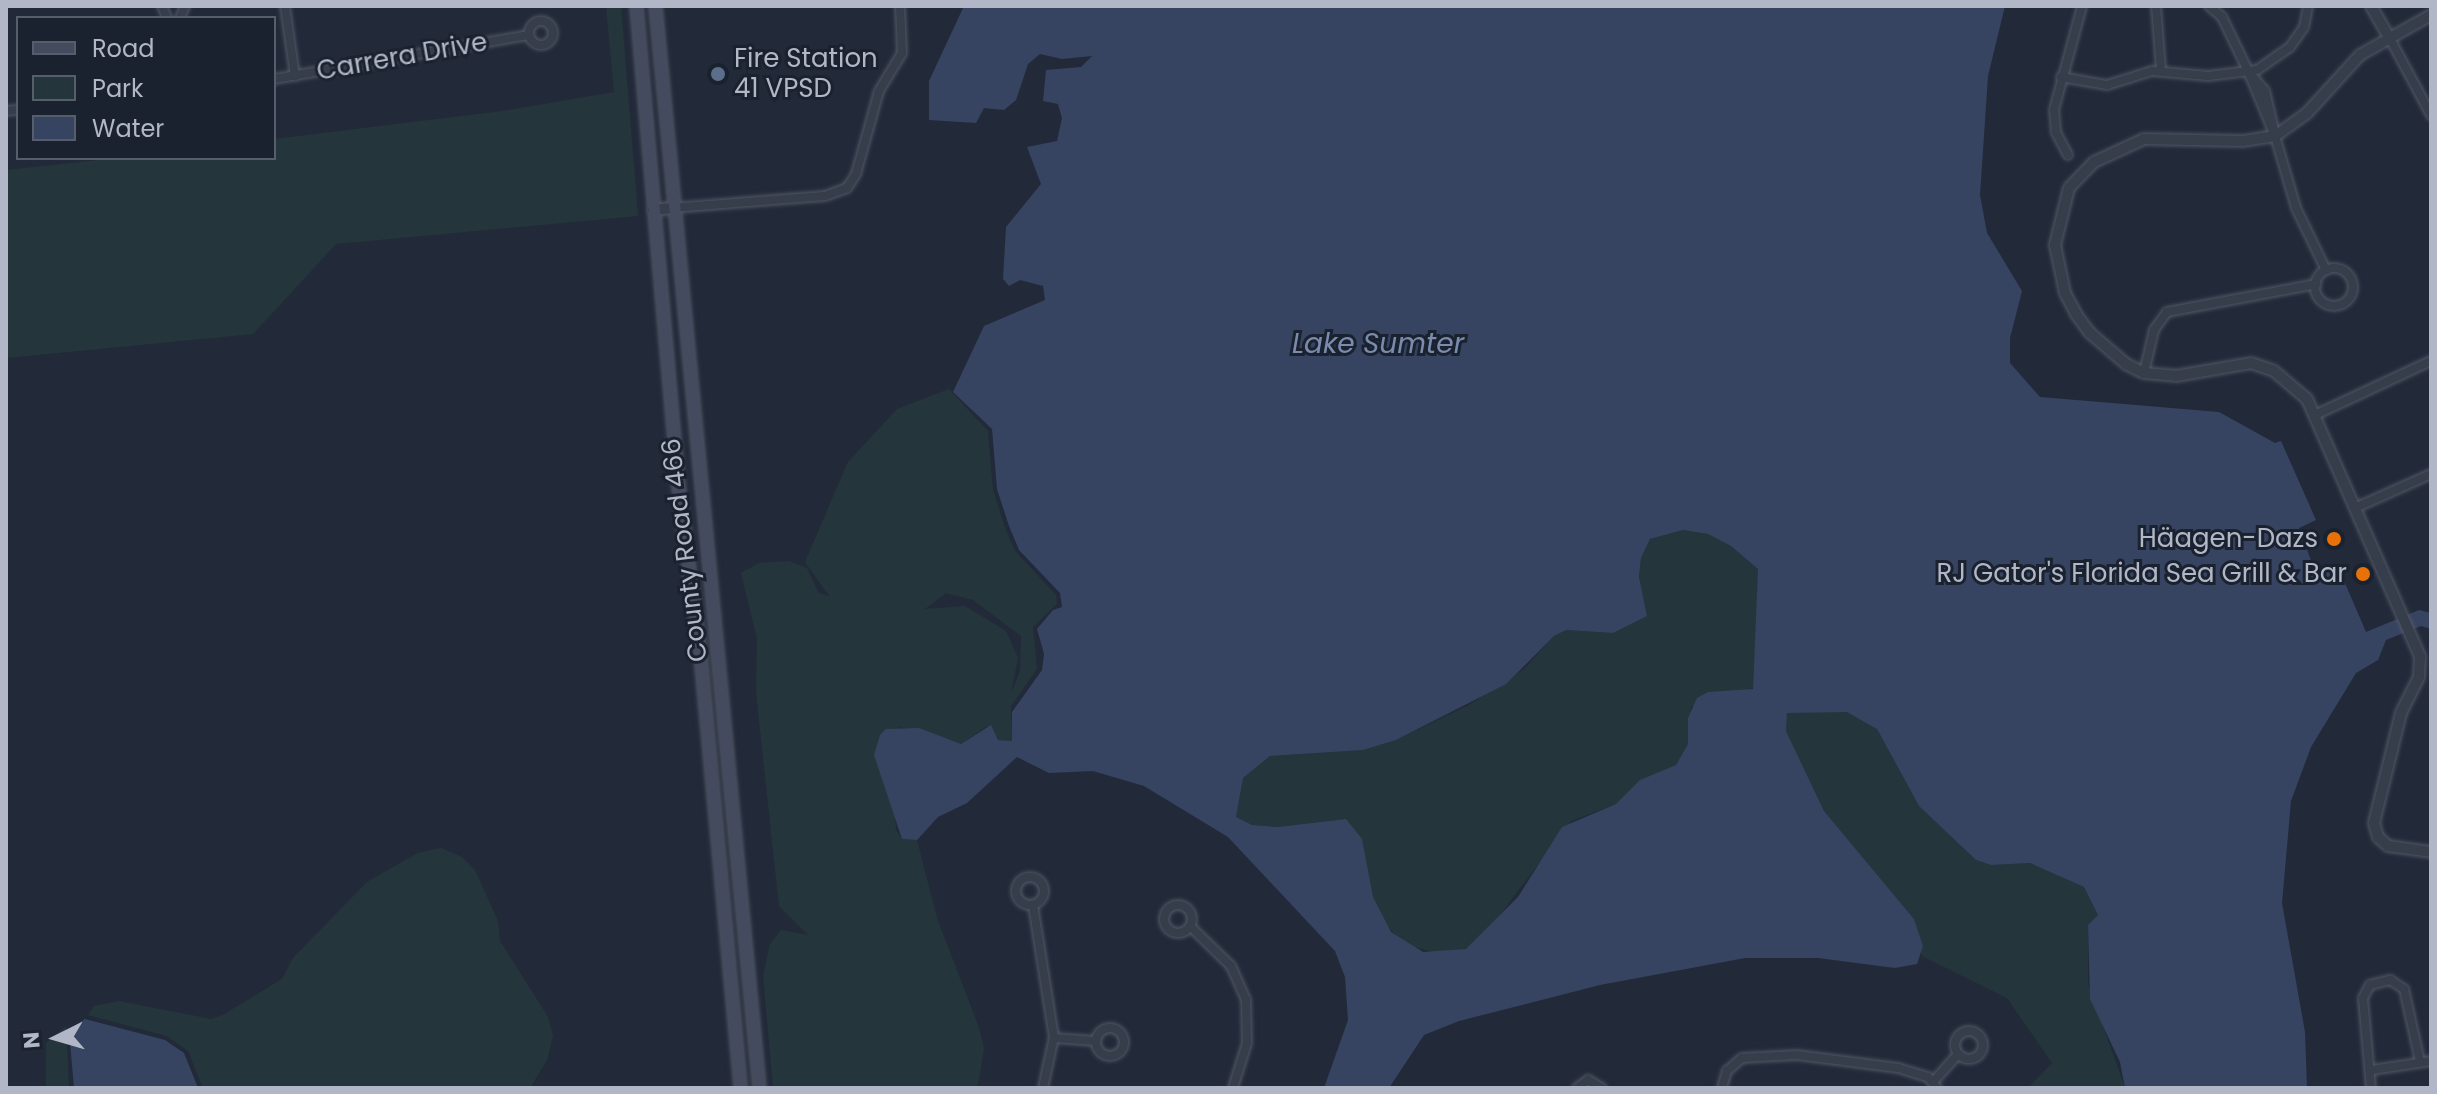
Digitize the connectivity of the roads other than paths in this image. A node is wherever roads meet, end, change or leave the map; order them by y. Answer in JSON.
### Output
{"nodes":[{"id":1,"x":285,"y":6,"type":"edge"},
{"id":2,"x":636,"y":6,"type":"edge"},
{"id":3,"x":655,"y":6,"type":"edge"},
{"id":4,"x":902,"y":6,"type":"edge"},
{"id":5,"x":2082,"y":6,"type":"edge"},
{"id":6,"x":2156,"y":6,"type":"edge"},
{"id":7,"x":2209,"y":6,"type":"edge"},
{"id":8,"x":2308,"y":6,"type":"edge"},
{"id":9,"x":2371,"y":6,"type":"edge"},
{"id":10,"x":2431,"y":15,"type":"edge"},
{"id":11,"x":529,"y":35,"type":"dead end"},
{"id":12,"x":2389,"y":37,"type":"junction"},
{"id":13,"x":2161,"y":70,"type":"junction"},
{"id":14,"x":2248,"y":71,"type":"junction"},
{"id":15,"x":295,"y":76,"type":"junction"},
{"id":16,"x":2061,"y":77,"type":"junction"},
{"id":17,"x":276,"y":79,"type":"edge"},
{"id":18,"x":2431,"y":115,"type":"edge"},
{"id":19,"x":2275,"y":136,"type":"junction"},
{"id":20,"x":2068,"y":155,"type":"dead end"},
{"id":21,"x":672,"y":208,"type":"junction"},
{"id":22,"x":653,"y":210,"type":"junction"},
{"id":23,"x":2326,"y":270,"type":"junction"},
{"id":24,"x":2316,"y":284,"type":"junction"},
{"id":25,"x":2431,"y":361,"type":"edge"},
{"id":26,"x":2144,"y":373,"type":"junction"},
{"id":27,"x":2315,"y":415,"type":"junction"},
{"id":28,"x":2431,"y":474,"type":"edge"},
{"id":29,"x":2355,"y":508,"type":"junction"},
{"id":30,"x":2431,"y":852,"type":"edge"},
{"id":31,"x":1033,"y":905,"type":"dead end"},
{"id":32,"x":1190,"y":926,"type":"dead end"},
{"id":33,"x":1054,"y":1038,"type":"junction"},
{"id":34,"x":1096,"y":1041,"type":"dead end"},
{"id":35,"x":2431,"y":1052,"type":"edge"},
{"id":36,"x":1958,"y":1054,"type":"dead end"},
{"id":37,"x":2420,"y":1061,"type":"junction"},
{"id":38,"x":2431,"y":1061,"type":"edge"},
{"id":39,"x":2372,"y":1070,"type":"junction"},
{"id":40,"x":1935,"y":1085,"type":"edge"},
{"id":41,"x":740,"y":1088,"type":"edge"},
{"id":42,"x":759,"y":1088,"type":"edge"},
{"id":43,"x":1043,"y":1088,"type":"edge"},
{"id":44,"x":1233,"y":1088,"type":"edge"},
{"id":45,"x":1577,"y":1088,"type":"edge"},
{"id":46,"x":1602,"y":1088,"type":"edge"},
{"id":47,"x":1722,"y":1088,"type":"edge"},
{"id":48,"x":2371,"y":1088,"type":"edge"}],
"edges":[{"from":1,"to":15,"type":"street"},
{"from":2,"to":22,"type":"main road","name":"County Road 466"},
{"from":3,"to":21,"type":"main road","name":"County Road 466"},
{"from":4,"to":21,"type":"street"},
{"from":5,"to":16,"type":"street"},
{"from":6,"to":13,"type":"street"},
{"from":7,"to":14,"type":"street"},
{"from":8,"to":14,"type":"street"},
{"from":9,"to":12,"type":"street"},
{"from":10,"to":12,"type":"street"},
{"from":11,"to":15,"type":"street","name":"Carrera Drive"},
{"from":12,"to":18,"type":"street"},
{"from":12,"to":19,"type":"street"},
{"from":13,"to":14,"type":"street"},
{"from":13,"to":16,"type":"street"},
{"from":14,"to":19,"type":"street"},
{"from":15,"to":17,"type":"street","name":"Carrera Drive"},
{"from":16,"to":20,"type":"street"},
{"from":19,"to":23,"type":"street"},
{"from":19,"to":26,"type":"street"},
{"from":21,"to":22,"type":"street"},
{"from":21,"to":42,"type":"main road","name":"County Road 466"},
{"from":22,"to":41,"type":"main road","name":"County Road 466"},
{"from":23,"to":24,"type":"street"},
{"from":23,"to":24,"type":"street"},
{"from":24,"to":26,"type":"street"},
{"from":25,"to":27,"type":"street"},
{"from":26,"to":27,"type":"street"},
{"from":27,"to":29,"type":"street"},
{"from":28,"to":29,"type":"street"},
{"from":29,"to":30,"type":"street"},
{"from":31,"to":33,"type":"street"},
{"from":32,"to":44,"type":"street"},
{"from":33,"to":34,"type":"street"},
{"from":33,"to":43,"type":"street"},
{"from":35,"to":37,"type":"street"},
{"from":36,"to":40,"type":"street"},
{"from":37,"to":38,"type":"street"},
{"from":37,"to":39,"type":"street"},
{"from":37,"to":39,"type":"street"},
{"from":39,"to":48,"type":"street"},
{"from":40,"to":47,"type":"street"},
{"from":45,"to":46,"type":"street"}]}
